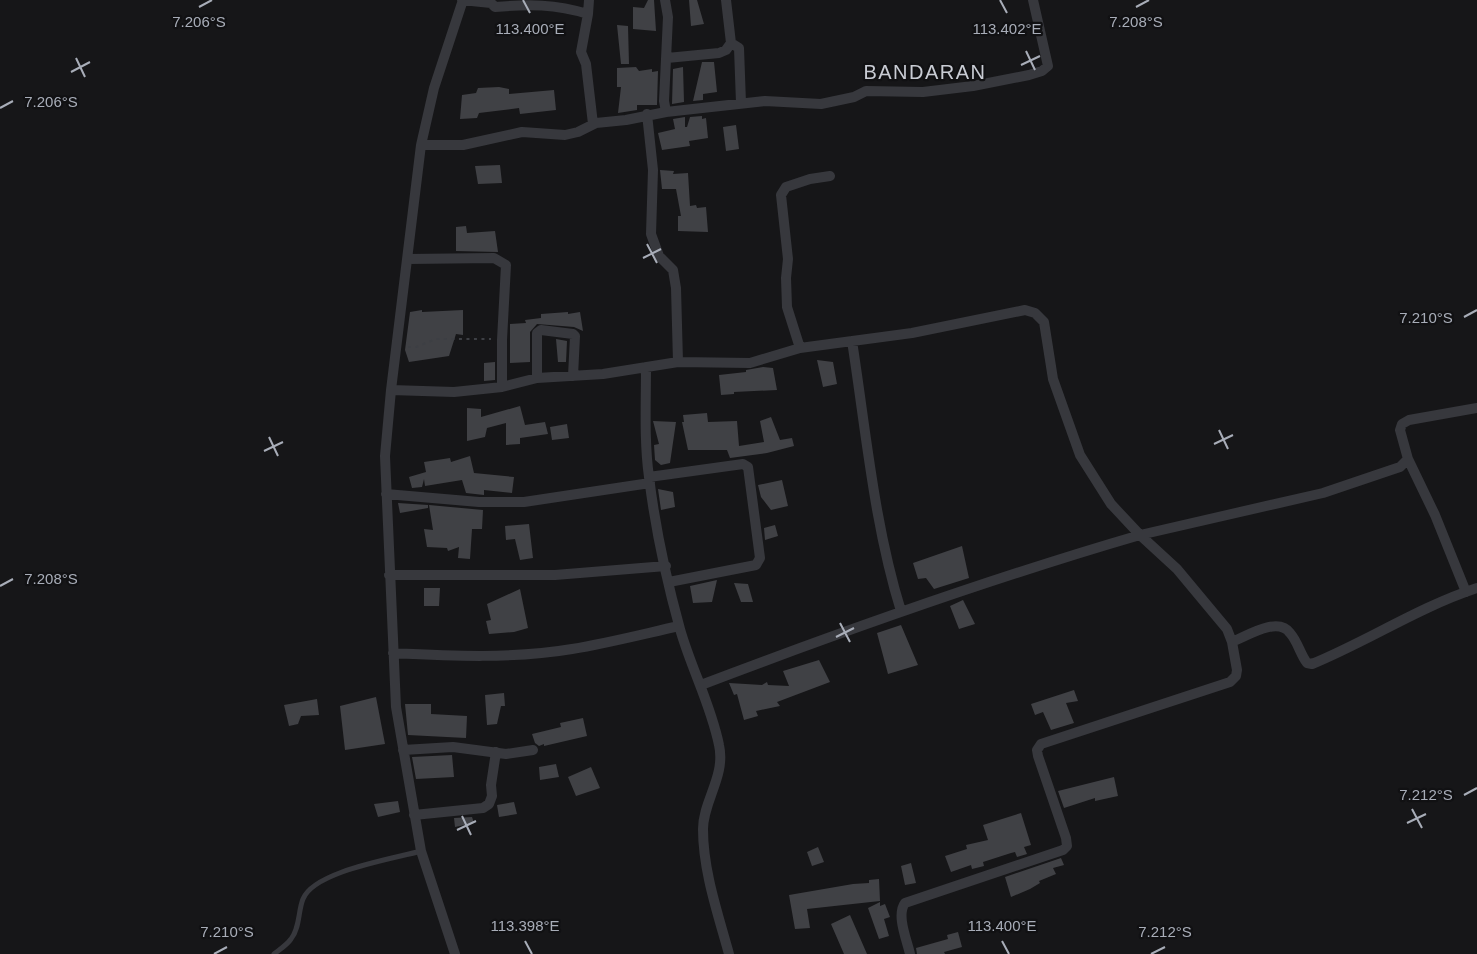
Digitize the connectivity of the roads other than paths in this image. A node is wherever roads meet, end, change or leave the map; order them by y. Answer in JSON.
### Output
{"nodes":[{"id":1,"x":462,"y":0,"type":"edge"},
{"id":2,"x":589,"y":0,"type":"edge"},
{"id":3,"x":665,"y":0,"type":"edge"},
{"id":4,"x":726,"y":0,"type":"edge"},
{"id":5,"x":1033,"y":0,"type":"edge"},
{"id":6,"x":588,"y":14,"type":"junction"},
{"id":7,"x":731,"y":43,"type":"junction"},
{"id":8,"x":667,"y":58,"type":"junction"},
{"id":9,"x":741,"y":103,"type":"junction"},
{"id":10,"x":666,"y":112,"type":"junction"},
{"id":11,"x":647,"y":114,"type":"junction"},
{"id":12,"x":593,"y":124,"type":"junction"},
{"id":13,"x":421,"y":145,"type":"junction"},
{"id":14,"x":830,"y":176,"type":"dead end"},
{"id":15,"x":408,"y":259,"type":"junction"},
{"id":16,"x":852,"y":341,"type":"junction"},
{"id":17,"x":800,"y":348,"type":"junction"},
{"id":18,"x":678,"y":363,"type":"junction"},
{"id":19,"x":646,"y":368,"type":"junction"},
{"id":20,"x":573,"y":376,"type":"junction"},
{"id":21,"x":537,"y":378,"type":"junction"},
{"id":22,"x":502,"y":387,"type":"junction"},
{"id":23,"x":391,"y":390,"type":"junction"},
{"id":24,"x":1477,"y":408,"type":"edge"},
{"id":25,"x":1408,"y":459,"type":"junction"},
{"id":26,"x":649,"y":480,"type":"junction"},
{"id":27,"x":386,"y":494,"type":"junction"},
{"id":28,"x":1140,"y":535,"type":"junction"},
{"id":29,"x":666,"y":566,"type":"junction"},
{"id":30,"x":389,"y":575,"type":"junction"},
{"id":31,"x":669,"y":582,"type":"junction"},
{"id":32,"x":1472,"y":590,"type":"edge"},
{"id":33,"x":901,"y":611,"type":"junction"},
{"id":34,"x":679,"y":626,"type":"junction"},
{"id":35,"x":1232,"y":642,"type":"junction"},
{"id":36,"x":393,"y":653,"type":"junction"},
{"id":37,"x":702,"y":685,"type":"junction"},
{"id":38,"x":403,"y":750,"type":"junction"},
{"id":39,"x":533,"y":750,"type":"dead end"},
{"id":40,"x":496,"y":752,"type":"junction"},
{"id":41,"x":414,"y":815,"type":"junction"},
{"id":42,"x":422,"y":851,"type":"junction"},
{"id":43,"x":273,"y":954,"type":"edge"},
{"id":44,"x":455,"y":954,"type":"edge"},
{"id":45,"x":729,"y":954,"type":"edge"},
{"id":46,"x":910,"y":954,"type":"edge"}],
"edges":[{"from":1,"to":6,"type":"street"},
{"from":1,"to":13,"type":"street"},
{"from":2,"to":6,"type":"street"},
{"from":3,"to":8,"type":"street"},
{"from":4,"to":7,"type":"street"},
{"from":5,"to":9,"type":"street"},
{"from":6,"to":12,"type":"street"},
{"from":7,"to":8,"type":"street"},
{"from":7,"to":9,"type":"street"},
{"from":8,"to":10,"type":"street"},
{"from":9,"to":10,"type":"street"},
{"from":10,"to":11,"type":"street"},
{"from":11,"to":12,"type":"street"},
{"from":11,"to":18,"type":"street"},
{"from":12,"to":13,"type":"street"},
{"from":13,"to":15,"type":"street"},
{"from":14,"to":17,"type":"street"},
{"from":15,"to":22,"type":"street"},
{"from":15,"to":23,"type":"street"},
{"from":16,"to":17,"type":"street"},
{"from":16,"to":28,"type":"street"},
{"from":16,"to":33,"type":"street"},
{"from":17,"to":18,"type":"street"},
{"from":18,"to":19,"type":"street"},
{"from":19,"to":20,"type":"street"},
{"from":19,"to":26,"type":"street"},
{"from":20,"to":21,"type":"street"},
{"from":20,"to":21,"type":"street"},
{"from":21,"to":22,"type":"street"},
{"from":22,"to":23,"type":"street"},
{"from":23,"to":27,"type":"street"},
{"from":24,"to":25,"type":"street"},
{"from":25,"to":28,"type":"street"},
{"from":25,"to":32,"type":"street"},
{"from":26,"to":27,"type":"street"},
{"from":26,"to":29,"type":"street"},
{"from":26,"to":31,"type":"street"},
{"from":27,"to":30,"type":"street"},
{"from":28,"to":33,"type":"street"},
{"from":28,"to":35,"type":"street"},
{"from":29,"to":30,"type":"street"},
{"from":29,"to":31,"type":"street"},
{"from":30,"to":36,"type":"street"},
{"from":31,"to":34,"type":"street"},
{"from":32,"to":35,"type":"street"},
{"from":33,"to":37,"type":"street"},
{"from":34,"to":36,"type":"street"},
{"from":34,"to":37,"type":"street"},
{"from":35,"to":46,"type":"street"},
{"from":36,"to":38,"type":"street"},
{"from":37,"to":45,"type":"street"},
{"from":38,"to":40,"type":"street"},
{"from":38,"to":41,"type":"street"},
{"from":39,"to":40,"type":"street"},
{"from":40,"to":41,"type":"street"},
{"from":41,"to":42,"type":"street"},
{"from":42,"to":43,"type":"lane"},
{"from":42,"to":44,"type":"street"}]}
